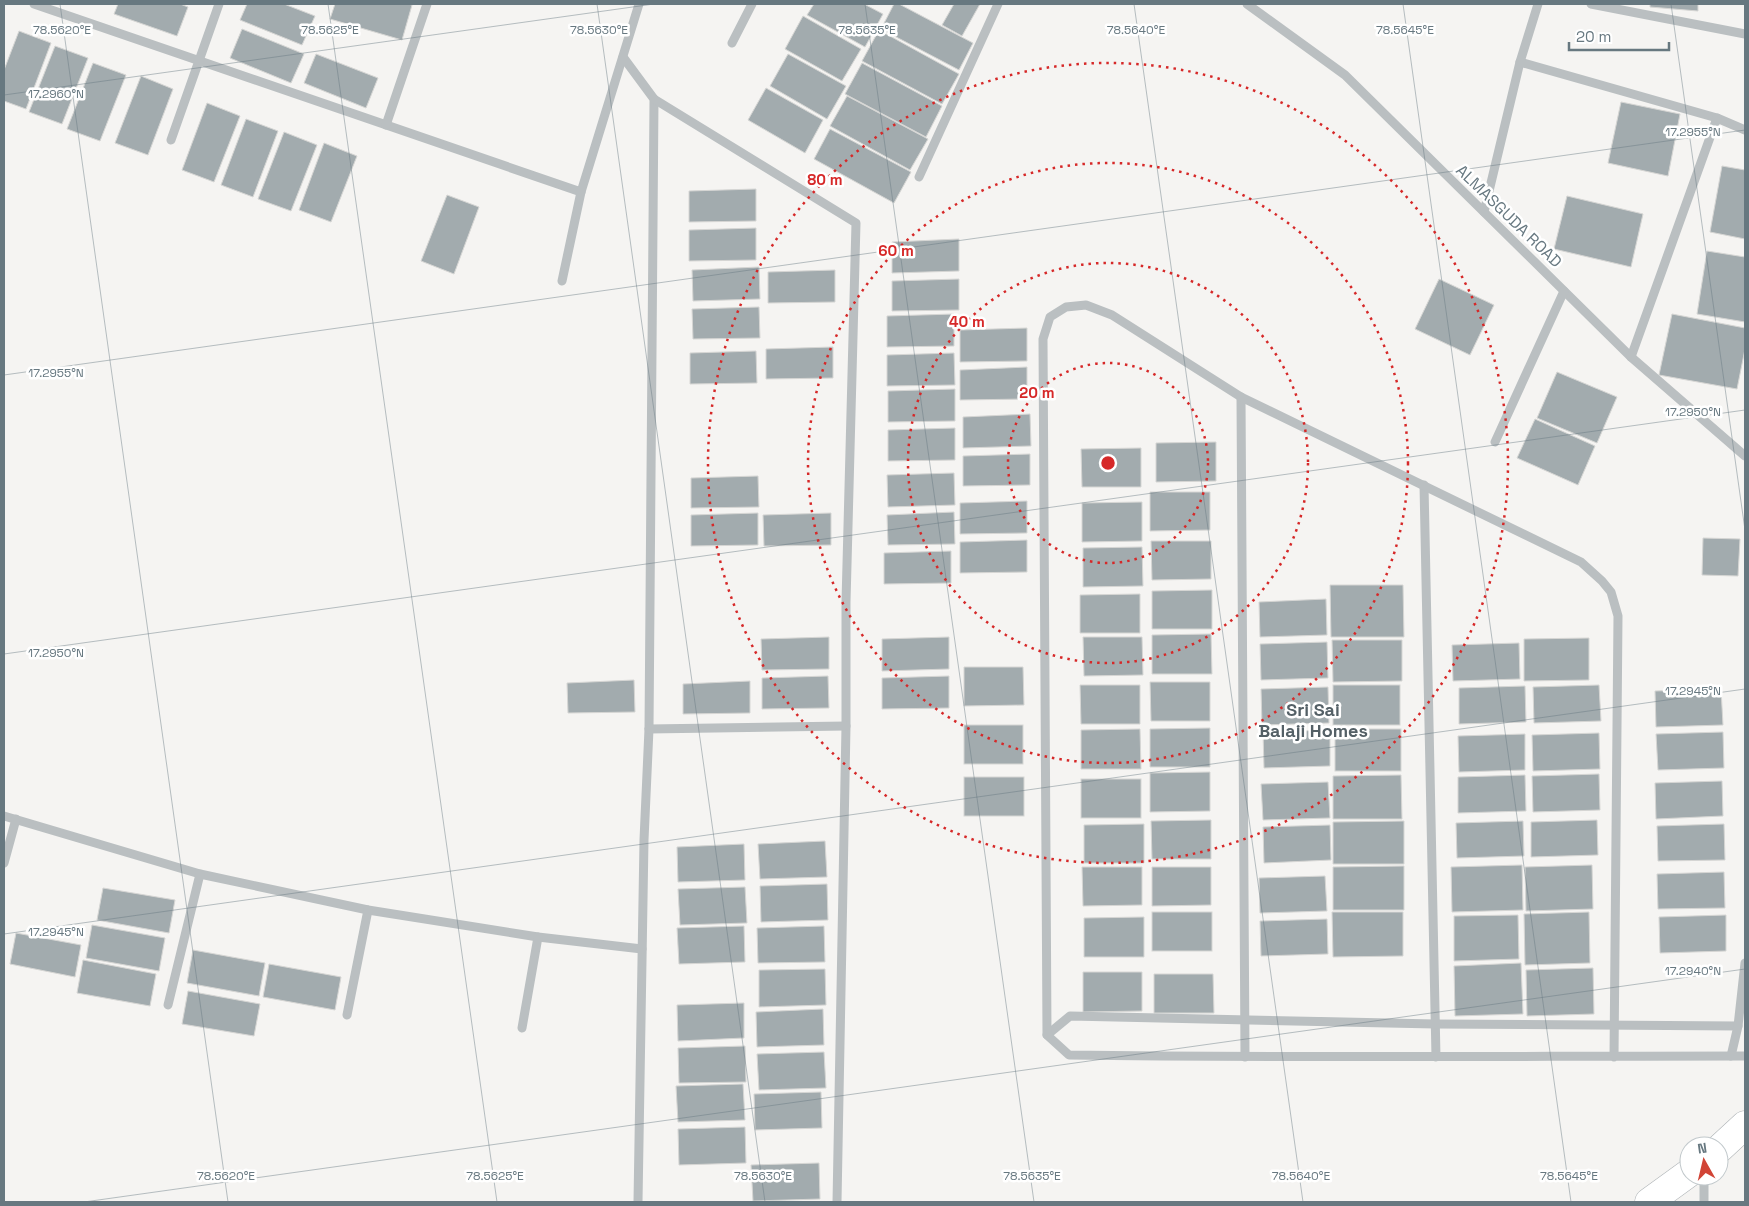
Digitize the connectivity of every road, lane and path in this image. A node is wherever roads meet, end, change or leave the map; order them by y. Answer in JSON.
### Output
{"nodes":[{"id":1,"x":34,"y":4,"type":"edge"},
{"id":2,"x":219,"y":4,"type":"edge"},
{"id":3,"x":427,"y":4,"type":"edge"},
{"id":4,"x":639,"y":4,"type":"edge"},
{"id":5,"x":752,"y":4,"type":"edge"},
{"id":6,"x":998,"y":4,"type":"edge"},
{"id":7,"x":1247,"y":4,"type":"edge"},
{"id":8,"x":1538,"y":4,"type":"edge"},
{"id":9,"x":1591,"y":4,"type":"edge"},
{"id":10,"x":1745,"y":34,"type":"edge"},
{"id":11,"x":732,"y":42,"type":"dead end"},
{"id":12,"x":623,"y":57,"type":"junction"},
{"id":13,"x":199,"y":60,"type":"junction"},
{"id":14,"x":1520,"y":62,"type":"junction"},
{"id":15,"x":654,"y":99,"type":"junction"},
{"id":16,"x":1717,"y":118,"type":"junction"},
{"id":17,"x":386,"y":125,"type":"junction"},
{"id":18,"x":1745,"y":130,"type":"edge"},
{"id":19,"x":171,"y":140,"type":"dead end"},
{"id":20,"x":919,"y":177,"type":"dead end"},
{"id":21,"x":582,"y":192,"type":"junction"},
{"id":22,"x":1484,"y":212,"type":"junction"},
{"id":23,"x":562,"y":281,"type":"dead end"},
{"id":24,"x":1564,"y":291,"type":"junction"},
{"id":25,"x":1631,"y":357,"type":"junction"},
{"id":26,"x":1242,"y":397,"type":"junction"},
{"id":27,"x":1495,"y":442,"type":"dead end"},
{"id":28,"x":1745,"y":456,"type":"edge"},
{"id":29,"x":1424,"y":485,"type":"junction"},
{"id":30,"x":846,"y":726,"type":"junction"},
{"id":31,"x":649,"y":729,"type":"junction"},
{"id":32,"x":4,"y":816,"type":"edge"},
{"id":33,"x":16,"y":819,"type":"junction"},
{"id":34,"x":4,"y":863,"type":"edge"},
{"id":35,"x":200,"y":874,"type":"junction"},
{"id":36,"x":368,"y":910,"type":"junction"},
{"id":37,"x":538,"y":937,"type":"junction"},
{"id":38,"x":642,"y":949,"type":"junction"},
{"id":39,"x":1745,"y":963,"type":"edge"},
{"id":40,"x":168,"y":1005,"type":"dead end"},
{"id":41,"x":347,"y":1015,"type":"dead end"},
{"id":42,"x":1245,"y":1020,"type":"junction"},
{"id":43,"x":1435,"y":1024,"type":"junction"},
{"id":44,"x":1614,"y":1026,"type":"junction"},
{"id":45,"x":1738,"y":1026,"type":"junction"},
{"id":46,"x":522,"y":1028,"type":"dead end"},
{"id":47,"x":1047,"y":1035,"type":"junction"},
{"id":48,"x":1731,"y":1056,"type":"junction"},
{"id":49,"x":1745,"y":1056,"type":"edge"},
{"id":50,"x":1244,"y":1057,"type":"junction"},
{"id":51,"x":1436,"y":1057,"type":"junction"},
{"id":52,"x":1614,"y":1057,"type":"junction"},
{"id":53,"x":1745,"y":1125,"type":"edge"},
{"id":54,"x":1729,"y":1140,"type":"edge"},
{"id":55,"x":1679,"y":1180,"type":"edge"},
{"id":56,"x":1704,"y":1186,"type":"edge"},
{"id":57,"x":638,"y":1202,"type":"edge"},
{"id":58,"x":838,"y":1202,"type":"edge"},
{"id":59,"x":1649,"y":1202,"type":"edge"},
{"id":60,"x":1704,"y":1202,"type":"edge"}],
"edges":[{"from":1,"to":13,"type":"street"},
{"from":2,"to":13,"type":"street"},
{"from":3,"to":17,"type":"street"},
{"from":4,"to":12,"type":"street"},
{"from":5,"to":11,"type":"street"},
{"from":6,"to":20,"type":"street"},
{"from":7,"to":22,"type":"street","name":"ALMASGUDA ROAD"},
{"from":8,"to":14,"type":"street"},
{"from":9,"to":10,"type":"street"},
{"from":12,"to":15,"type":"street"},
{"from":12,"to":21,"type":"street"},
{"from":13,"to":17,"type":"street"},
{"from":13,"to":19,"type":"street"},
{"from":14,"to":16,"type":"street"},
{"from":14,"to":22,"type":"street"},
{"from":15,"to":30,"type":"street"},
{"from":15,"to":31,"type":"street"},
{"from":16,"to":18,"type":"street"},
{"from":16,"to":25,"type":"street"},
{"from":17,"to":21,"type":"street"},
{"from":21,"to":23,"type":"street"},
{"from":22,"to":24,"type":"street","name":"ALMASGUDA ROAD"},
{"from":24,"to":25,"type":"street","name":"ALMASGUDA ROAD"},
{"from":24,"to":27,"type":"street"},
{"from":25,"to":28,"type":"street","name":"ALMASGUDA ROAD"},
{"from":26,"to":29,"type":"street"},
{"from":26,"to":42,"type":"street"},
{"from":26,"to":47,"type":"street"},
{"from":29,"to":43,"type":"street"},
{"from":29,"to":44,"type":"street"},
{"from":30,"to":31,"type":"street"},
{"from":30,"to":58,"type":"street"},
{"from":31,"to":38,"type":"street"},
{"from":32,"to":33,"type":"street"},
{"from":33,"to":34,"type":"street"},
{"from":33,"to":35,"type":"street"},
{"from":35,"to":36,"type":"street"},
{"from":35,"to":40,"type":"street"},
{"from":36,"to":37,"type":"street"},
{"from":36,"to":41,"type":"street"},
{"from":37,"to":38,"type":"street"},
{"from":37,"to":46,"type":"street"},
{"from":38,"to":57,"type":"street"},
{"from":39,"to":45,"type":"street"},
{"from":42,"to":43,"type":"street"},
{"from":42,"to":47,"type":"street"},
{"from":42,"to":50,"type":"street"},
{"from":43,"to":44,"type":"street"},
{"from":43,"to":51,"type":"street"},
{"from":44,"to":45,"type":"street"},
{"from":44,"to":52,"type":"street"},
{"from":45,"to":48,"type":"street"},
{"from":47,"to":50,"type":"street"},
{"from":48,"to":49,"type":"street"},
{"from":48,"to":52,"type":"street"},
{"from":50,"to":51,"type":"street"},
{"from":51,"to":52,"type":"street"},
{"from":53,"to":54,"type":"main road"},
{"from":55,"to":59,"type":"main road"},
{"from":56,"to":60,"type":"street"}]}
